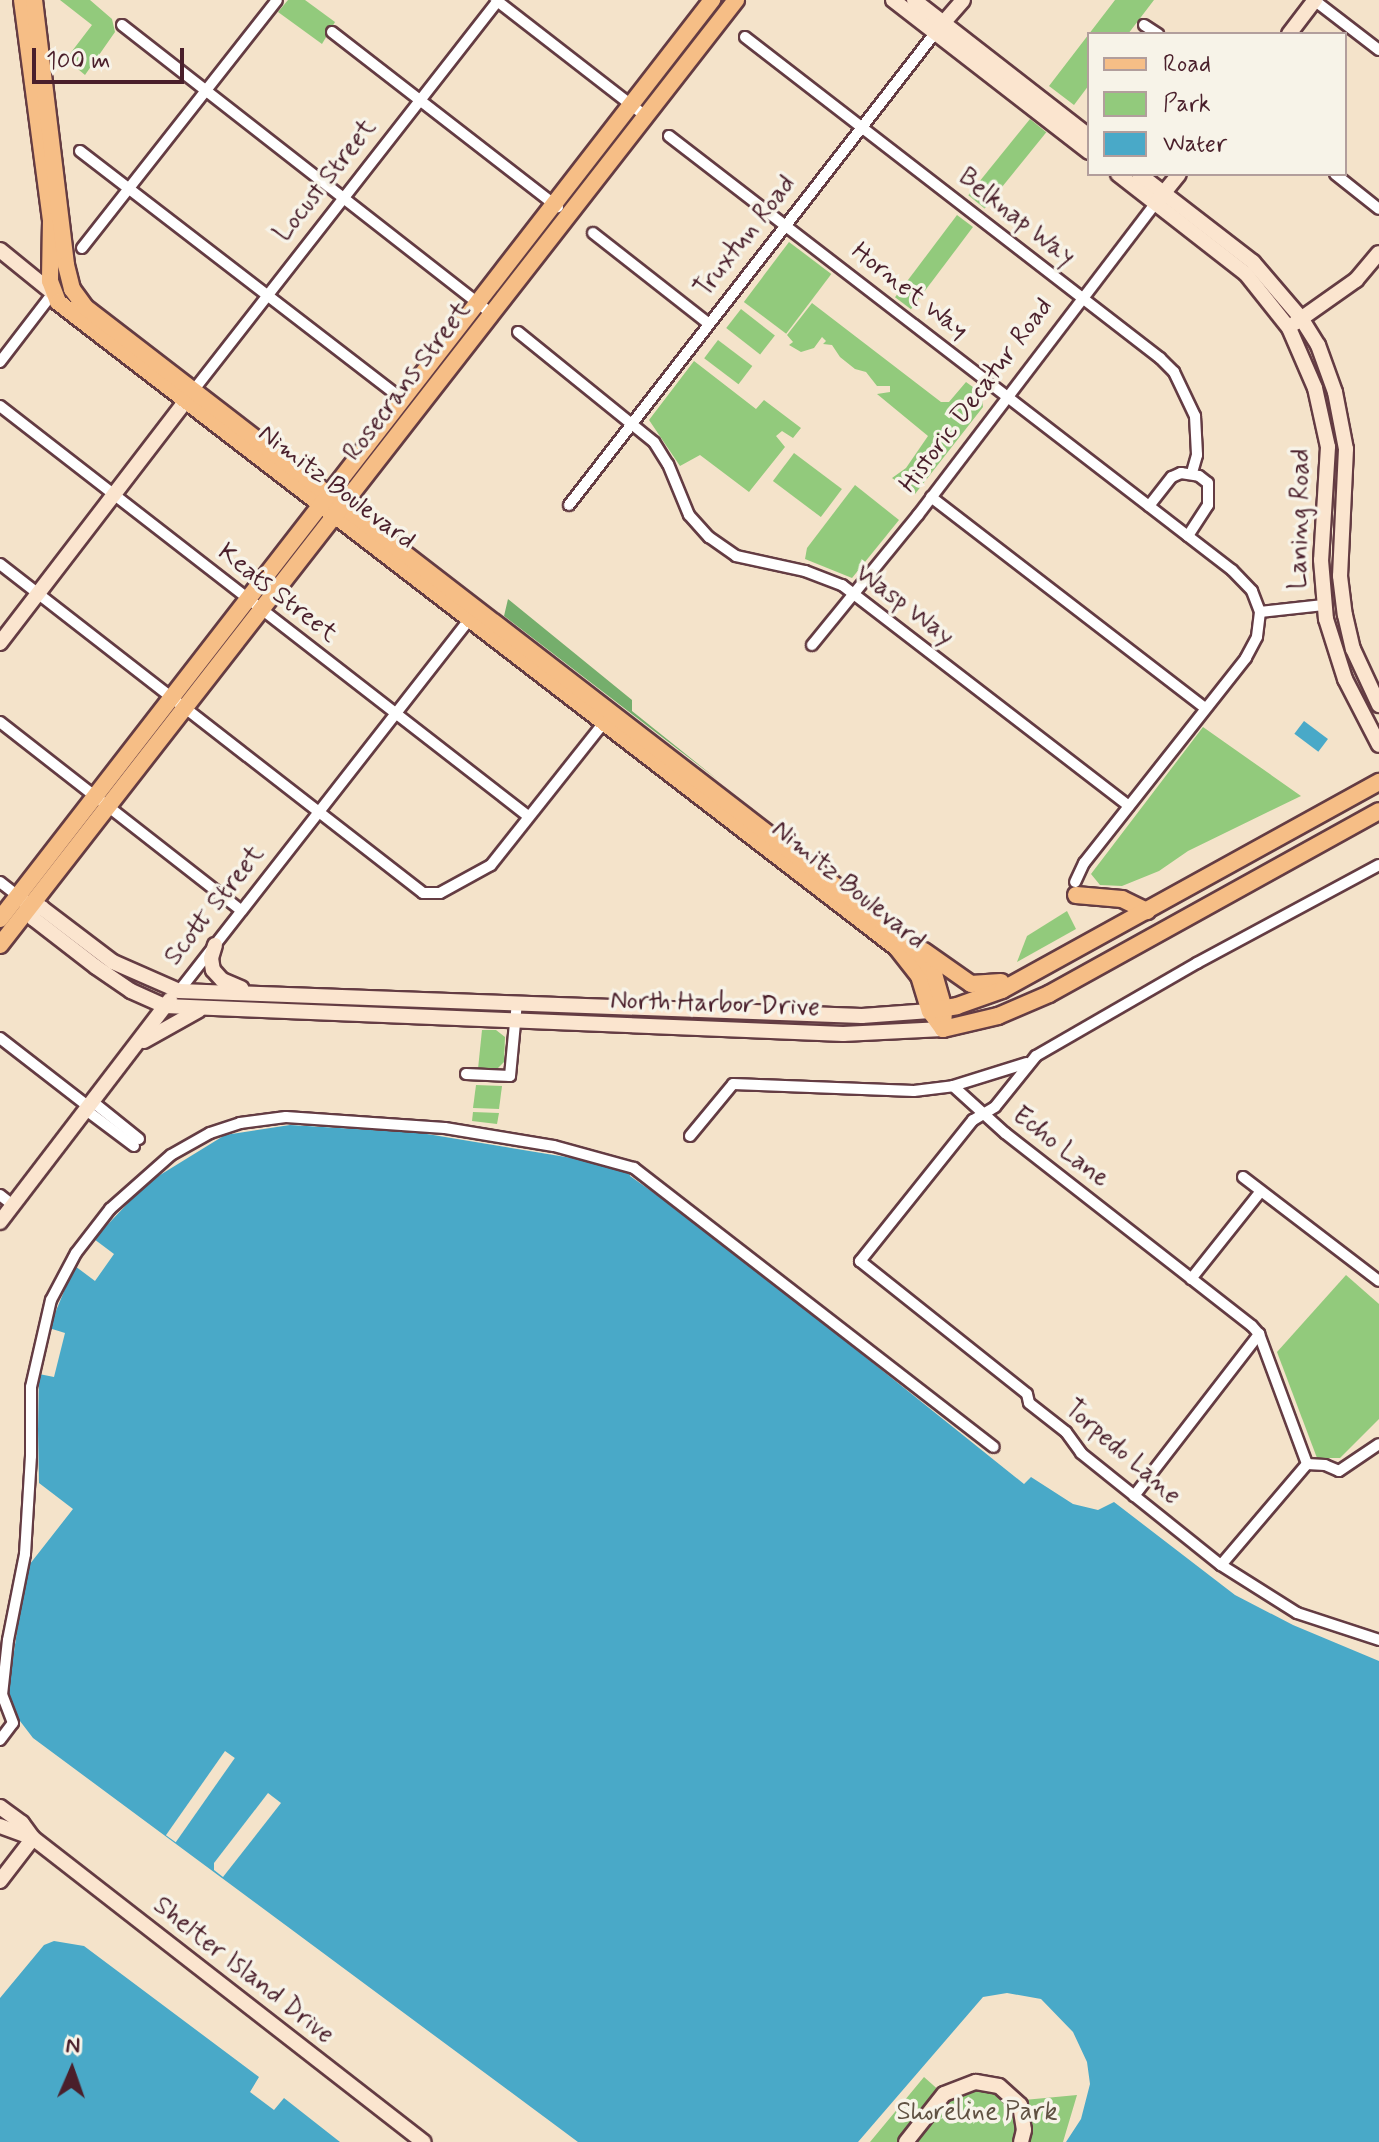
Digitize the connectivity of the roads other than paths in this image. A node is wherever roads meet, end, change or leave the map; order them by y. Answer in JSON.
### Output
{"nodes":[{"id":1,"x":22,"y":0,"type":"edge"},
{"id":2,"x":34,"y":0,"type":"edge"},
{"id":3,"x":277,"y":0,"type":"edge"},
{"id":4,"x":497,"y":0,"type":"edge"},
{"id":5,"x":736,"y":0,"type":"edge"},
{"id":6,"x":893,"y":0,"type":"edge"},
{"id":7,"x":914,"y":0,"type":"edge"},
{"id":8,"x":963,"y":0,"type":"edge"},
{"id":9,"x":1315,"y":0,"type":"edge"},
{"id":10,"x":706,"y":2,"type":"edge"},
{"id":11,"x":722,"y":18,"type":"junction"},
{"id":12,"x":122,"y":25,"type":"dead end"},
{"id":13,"x":1144,"y":25,"type":"dead end"},
{"id":14,"x":940,"y":28,"type":"junction"},
{"id":15,"x":332,"y":32,"type":"dead end"},
{"id":16,"x":1155,"y":32,"type":"edge"},
{"id":17,"x":1291,"y":32,"type":"edge"},
{"id":18,"x":745,"y":37,"type":"dead end"},
{"id":19,"x":1379,"y":50,"type":"edge"},
{"id":20,"x":207,"y":92,"type":"junction"},
{"id":21,"x":419,"y":99,"type":"junction"},
{"id":22,"x":638,"y":110,"type":"junction"},
{"id":23,"x":861,"y":127,"type":"junction"},
{"id":24,"x":1087,"y":135,"type":"edge"},
{"id":25,"x":669,"y":136,"type":"dead end"},
{"id":26,"x":1087,"y":150,"type":"edge"},
{"id":27,"x":80,"y":151,"type":"dead end"},
{"id":28,"x":1121,"y":176,"type":"edge"},
{"id":29,"x":1141,"y":176,"type":"edge"},
{"id":30,"x":1177,"y":176,"type":"edge"},
{"id":31,"x":1338,"y":176,"type":"edge"},
{"id":32,"x":129,"y":190,"type":"junction"},
{"id":33,"x":343,"y":199,"type":"junction"},
{"id":34,"x":1159,"y":199,"type":"junction"},
{"id":35,"x":562,"y":209,"type":"junction"},
{"id":36,"x":1379,"y":209,"type":"edge"},
{"id":37,"x":786,"y":225,"type":"junction"},
{"id":38,"x":593,"y":233,"type":"dead end"},
{"id":39,"x":82,"y":248,"type":"dead end"},
{"id":40,"x":0,"y":250,"type":"edge"},
{"id":41,"x":1379,"y":253,"type":"edge"},
{"id":42,"x":53,"y":293,"type":"junction"},
{"id":43,"x":267,"y":296,"type":"junction"},
{"id":44,"x":1082,"y":297,"type":"junction"},
{"id":45,"x":484,"y":308,"type":"junction"},
{"id":46,"x":92,"y":313,"type":"junction"},
{"id":47,"x":1301,"y":318,"type":"junction"},
{"id":48,"x":709,"y":324,"type":"junction"},
{"id":49,"x":1289,"y":328,"type":"junction"},
{"id":50,"x":518,"y":332,"type":"dead end"},
{"id":51,"x":0,"y":362,"type":"edge"},
{"id":52,"x":189,"y":396,"type":"junction"},
{"id":53,"x":1008,"y":397,"type":"junction"},
{"id":54,"x":402,"y":399,"type":"junction"},
{"id":55,"x":0,"y":406,"type":"edge"},
{"id":56,"x":633,"y":423,"type":"junction"},
{"id":57,"x":1192,"y":473,"type":"junction"},
{"id":58,"x":113,"y":493,"type":"junction"},
{"id":59,"x":931,"y":497,"type":"junction"},
{"id":60,"x":324,"y":500,"type":"junction"},
{"id":61,"x":569,"y":505,"type":"dead end"},
{"id":62,"x":1149,"y":506,"type":"junction"},
{"id":63,"x":339,"y":511,"type":"junction"},
{"id":64,"x":1188,"y":536,"type":"junction"},
{"id":65,"x":0,"y":564,"type":"edge"},
{"id":66,"x":38,"y":593,"type":"junction"},
{"id":67,"x":853,"y":593,"type":"junction"},
{"id":68,"x":248,"y":599,"type":"junction"},
{"id":69,"x":1324,"y":605,"type":"junction"},
{"id":70,"x":262,"y":610,"type":"junction"},
{"id":71,"x":1260,"y":612,"type":"junction"},
{"id":72,"x":469,"y":620,"type":"junction"},
{"id":73,"x":0,"y":643,"type":"edge"},
{"id":74,"x":812,"y":645,"type":"dead end"},
{"id":75,"x":172,"y":697,"type":"junction"},
{"id":76,"x":1379,"y":705,"type":"edge"},
{"id":77,"x":1204,"y":707,"type":"junction"},
{"id":78,"x":186,"y":708,"type":"junction"},
{"id":79,"x":396,"y":713,"type":"junction"},
{"id":80,"x":608,"y":719,"type":"junction"},
{"id":81,"x":0,"y":722,"type":"edge"},
{"id":82,"x":1379,"y":745,"type":"edge"},
{"id":83,"x":1379,"y":782,"type":"edge"},
{"id":84,"x":95,"y":796,"type":"junction"},
{"id":85,"x":1129,"y":806,"type":"junction"},
{"id":86,"x":109,"y":807,"type":"junction"},
{"id":87,"x":1379,"y":811,"type":"edge"},
{"id":88,"x":319,"y":812,"type":"junction"},
{"id":89,"x":528,"y":816,"type":"junction"},
{"id":90,"x":1379,"y":865,"type":"edge"},
{"id":91,"x":0,"y":882,"type":"edge"},
{"id":92,"x":1076,"y":888,"type":"joint"},
{"id":93,"x":18,"y":896,"type":"junction"},
{"id":94,"x":32,"y":907,"type":"junction"},
{"id":95,"x":241,"y":910,"type":"junction"},
{"id":96,"x":1147,"y":911,"type":"junction"},
{"id":97,"x":0,"y":919,"type":"edge"},
{"id":98,"x":894,"y":931,"type":"junction"},
{"id":99,"x":0,"y":945,"type":"edge"},
{"id":100,"x":215,"y":945,"type":"junction"},
{"id":101,"x":1026,"y":976,"type":"junction"},
{"id":102,"x":179,"y":991,"type":"junction"},
{"id":103,"x":261,"y":992,"type":"junction"},
{"id":104,"x":517,"y":1002,"type":"junction"},
{"id":105,"x":165,"y":1006,"type":"junction"},
{"id":106,"x":203,"y":1008,"type":"junction"},
{"id":107,"x":937,"y":1010,"type":"junction"},
{"id":108,"x":514,"y":1020,"type":"junction"},
{"id":109,"x":943,"y":1029,"type":"junction"},
{"id":110,"x":0,"y":1038,"type":"edge"},
{"id":111,"x":129,"y":1055,"type":"junction"},
{"id":112,"x":1033,"y":1059,"type":"junction"},
{"id":113,"x":466,"y":1074,"type":"dead end"},
{"id":114,"x":953,"y":1086,"type":"junction"},
{"id":115,"x":89,"y":1106,"type":"junction"},
{"id":116,"x":983,"y":1114,"type":"junction"},
{"id":117,"x":690,"y":1136,"type":"dead end"},
{"id":118,"x":136,"y":1142,"type":"dead end"},
{"id":119,"x":1243,"y":1177,"type":"dead end"},
{"id":120,"x":1261,"y":1191,"type":"junction"},
{"id":121,"x":0,"y":1195,"type":"edge"},
{"id":122,"x":13,"y":1205,"type":"junction"},
{"id":123,"x":0,"y":1222,"type":"edge"},
{"id":124,"x":1191,"y":1279,"type":"junction"},
{"id":125,"x":1379,"y":1281,"type":"edge"},
{"id":126,"x":1259,"y":1334,"type":"junction"},
{"id":127,"x":1379,"y":1444,"type":"edge"},
{"id":128,"x":994,"y":1447,"type":"dead end"},
{"id":129,"x":1307,"y":1464,"type":"junction"},
{"id":130,"x":1134,"y":1496,"type":"junction"},
{"id":131,"x":1221,"y":1565,"type":"junction"},
{"id":132,"x":1379,"y":1640,"type":"edge"},
{"id":133,"x":0,"y":1740,"type":"edge"},
{"id":134,"x":0,"y":1807,"type":"edge"},
{"id":135,"x":0,"y":1826,"type":"edge"},
{"id":136,"x":33,"y":1838,"type":"junction"},
{"id":137,"x":0,"y":1881,"type":"edge"},
{"id":138,"x":424,"y":2142,"type":"edge"},
{"id":139,"x":906,"y":2142,"type":"edge"},
{"id":140,"x":1021,"y":2142,"type":"edge"}],
"edges":[{"from":1,"to":42,"type":"main road"},
{"from":2,"to":46,"type":"main road","name":"Nimitz Boulevard"},
{"from":3,"to":20,"type":"street"},
{"from":4,"to":21,"type":"street","name":"Locust Street"},
{"from":4,"to":22,"type":"street"},
{"from":5,"to":11,"type":"main road","name":"Rosecrans Street"},
{"from":6,"to":14,"type":"main road"},
{"from":7,"to":14,"type":"main road"},
{"from":8,"to":14,"type":"main road","name":"Truxtun Road"},
{"from":9,"to":17,"type":"main road"},
{"from":9,"to":19,"type":"street"},
{"from":10,"to":11,"type":"street"},
{"from":10,"to":22,"type":"main road","name":"Rosecrans Street"},
{"from":11,"to":22,"type":"main road","name":"Rosecrans Street"},
{"from":12,"to":20,"type":"street"},
{"from":13,"to":16,"type":"street"},
{"from":14,"to":23,"type":"street","name":"Truxtun Road"},
{"from":14,"to":24,"type":"main road"},
{"from":14,"to":26,"type":"main road"},
{"from":15,"to":21,"type":"street"},
{"from":18,"to":23,"type":"street","name":"Belknap Way"},
{"from":20,"to":32,"type":"street"},
{"from":20,"to":33,"type":"street"},
{"from":21,"to":33,"type":"street","name":"Locust Street"},
{"from":21,"to":35,"type":"street"},
{"from":22,"to":35,"type":"main road","name":"Rosecrans Street"},
{"from":23,"to":37,"type":"street","name":"Truxtun Road"},
{"from":23,"to":44,"type":"street","name":"Belknap Way"},
{"from":25,"to":37,"type":"street","name":"Hornet Way"},
{"from":27,"to":32,"type":"street"},
{"from":28,"to":34,"type":"main road","name":"Laning Road"},
{"from":29,"to":34,"type":"main road","name":"Laning Road"},
{"from":30,"to":34,"type":"main road","name":"Historic Decatur Road"},
{"from":31,"to":36,"type":"street"},
{"from":32,"to":39,"type":"street"},
{"from":32,"to":43,"type":"street"},
{"from":33,"to":43,"type":"street","name":"Locust Street"},
{"from":33,"to":45,"type":"street"},
{"from":34,"to":44,"type":"street","name":"Historic Decatur Road"},
{"from":34,"to":47,"type":"main road","name":"Laning Road"},
{"from":34,"to":49,"type":"main road","name":"Laning Road"},
{"from":35,"to":45,"type":"main road","name":"Rosecrans Street"},
{"from":37,"to":48,"type":"street","name":"Truxtun Road"},
{"from":37,"to":53,"type":"street","name":"Hornet Way"},
{"from":38,"to":48,"type":"street"},
{"from":40,"to":42,"type":"main road"},
{"from":41,"to":47,"type":"main road"},
{"from":42,"to":46,"type":"main road"},
{"from":42,"to":51,"type":"street"},
{"from":42,"to":52,"type":"main road","name":"Nimitz Boulevard"},
{"from":43,"to":52,"type":"street","name":"Locust Street"},
{"from":43,"to":54,"type":"street"},
{"from":44,"to":53,"type":"street","name":"Historic Decatur Road"},
{"from":44,"to":57,"type":"street","name":"Belknap Way"},
{"from":45,"to":54,"type":"main road","name":"Rosecrans Street"},
{"from":45,"to":63,"type":"main road","name":"Rosecrans Street"},
{"from":46,"to":52,"type":"main road","name":"Nimitz Boulevard"},
{"from":47,"to":49,"type":"main road"},
{"from":47,"to":76,"type":"main road","name":"Laning Road"},
{"from":48,"to":56,"type":"street","name":"Truxtun Road"},
{"from":49,"to":69,"type":"main road","name":"Laning Road"},
{"from":50,"to":56,"type":"street","name":"Wasp Way"},
{"from":52,"to":58,"type":"main road","name":"Locust Street"},
{"from":52,"to":60,"type":"main road","name":"Nimitz Boulevard"},
{"from":53,"to":59,"type":"street","name":"Historic Decatur Road"},
{"from":53,"to":62,"type":"street","name":"Hornet Way"},
{"from":54,"to":60,"type":"main road","name":"Rosecrans Street"},
{"from":55,"to":58,"type":"street","name":"Keats Street"},
{"from":56,"to":61,"type":"street","name":"Truxtun Road"},
{"from":56,"to":67,"type":"street","name":"Wasp Way"},
{"from":57,"to":62,"type":"street"},
{"from":57,"to":64,"type":"street"},
{"from":58,"to":66,"type":"main road","name":"Locust Street"},
{"from":58,"to":68,"type":"street","name":"Keats Street"},
{"from":59,"to":67,"type":"street","name":"Historic Decatur Road"},
{"from":59,"to":77,"type":"street"},
{"from":60,"to":63,"type":"main road","name":"Nimitz Boulevard"},
{"from":60,"to":68,"type":"main road","name":"Rosecrans Street"},
{"from":62,"to":64,"type":"street","name":"Hornet Way"},
{"from":63,"to":70,"type":"main road","name":"Rosecrans Street"},
{"from":63,"to":72,"type":"main road","name":"Nimitz Boulevard"},
{"from":63,"to":80,"type":"main road","name":"Nimitz Boulevard"},
{"from":64,"to":71,"type":"street","name":"Hornet Way"},
{"from":65,"to":66,"type":"street"},
{"from":66,"to":73,"type":"main road","name":"Locust Street"},
{"from":66,"to":75,"type":"street"},
{"from":67,"to":74,"type":"street","name":"Historic Decatur Road"},
{"from":67,"to":85,"type":"street","name":"Wasp Way"},
{"from":68,"to":70,"type":"street","name":"Keats Street"},
{"from":68,"to":75,"type":"main road","name":"Rosecrans Street"},
{"from":69,"to":71,"type":"street"},
{"from":69,"to":82,"type":"main road","name":"Laning Road"},
{"from":70,"to":78,"type":"main road","name":"Rosecrans Street"},
{"from":70,"to":79,"type":"street","name":"Keats Street"},
{"from":71,"to":77,"type":"street"},
{"from":72,"to":79,"type":"street","name":"Scott Street"},
{"from":72,"to":80,"type":"main road","name":"Nimitz Boulevard"},
{"from":75,"to":78,"type":"street"},
{"from":75,"to":84,"type":"main road","name":"Rosecrans Street"},
{"from":77,"to":85,"type":"street"},
{"from":78,"to":86,"type":"main road","name":"Rosecrans Street"},
{"from":78,"to":88,"type":"street"},
{"from":79,"to":88,"type":"street","name":"Scott Street"},
{"from":79,"to":89,"type":"street","name":"Keats Street"},
{"from":80,"to":89,"type":"street"},
{"from":80,"to":98,"type":"main road","name":"Nimitz Boulevard"},
{"from":80,"to":107,"type":"main road","name":"Nimitz Boulevard"},
{"from":81,"to":84,"type":"street"},
{"from":83,"to":96,"type":"main road","name":"North Harbor Drive"},
{"from":84,"to":86,"type":"street"},
{"from":84,"to":93,"type":"main road","name":"Rosecrans Street"},
{"from":85,"to":92,"type":"street"},
{"from":86,"to":94,"type":"main road","name":"Rosecrans Street"},
{"from":86,"to":95,"type":"street"},
{"from":87,"to":109,"type":"main road","name":"North Harbor Drive"},
{"from":88,"to":89,"type":"street"},
{"from":88,"to":95,"type":"street","name":"Scott Street"},
{"from":90,"to":112,"type":"street"},
{"from":91,"to":93,"type":"street"},
{"from":92,"to":96,"type":"main road"},
{"from":93,"to":94,"type":"main road","name":"North Harbor Drive"},
{"from":93,"to":97,"type":"main road","name":"Rosecrans Street"},
{"from":94,"to":99,"type":"main road","name":"Rosecrans Street"},
{"from":94,"to":102,"type":"main road","name":"North Harbor Drive"},
{"from":94,"to":105,"type":"main road","name":"North Harbor Drive"},
{"from":95,"to":100,"type":"street","name":"Scott Street"},
{"from":96,"to":101,"type":"main road","name":"North Harbor Drive"},
{"from":98,"to":101,"type":"main road"},
{"from":98,"to":107,"type":"main road","name":"Nimitz Boulevard"},
{"from":100,"to":102,"type":"street","name":"Scott Street"},
{"from":100,"to":103,"type":"main road"},
{"from":101,"to":107,"type":"main road","name":"North Harbor Drive"},
{"from":102,"to":103,"type":"main road","name":"North Harbor Drive"},
{"from":102,"to":105,"type":"main road","name":"Scott Street"},
{"from":103,"to":104,"type":"main road","name":"North Harbor Drive"},
{"from":104,"to":107,"type":"main road","name":"North Harbor Drive"},
{"from":104,"to":108,"type":"street"},
{"from":105,"to":106,"type":"main road","name":"North Harbor Drive"},
{"from":105,"to":111,"type":"main road","name":"Scott Street"},
{"from":106,"to":108,"type":"main road","name":"North Harbor Drive"},
{"from":106,"to":111,"type":"main road"},
{"from":107,"to":109,"type":"main road","name":"Nimitz Boulevard"},
{"from":108,"to":109,"type":"main road","name":"North Harbor Drive"},
{"from":108,"to":113,"type":"street"},
{"from":110,"to":115,"type":"street"},
{"from":111,"to":115,"type":"main road","name":"Scott Street"},
{"from":112,"to":114,"type":"street"},
{"from":112,"to":116,"type":"street"},
{"from":114,"to":116,"type":"street","name":"Echo Lane"},
{"from":114,"to":117,"type":"street"},
{"from":115,"to":118,"type":"street"},
{"from":115,"to":122,"type":"main road","name":"Scott Street"},
{"from":116,"to":124,"type":"street","name":"Echo Lane"},
{"from":116,"to":130,"type":"street","name":"Torpedo Lane"},
{"from":119,"to":120,"type":"street"},
{"from":120,"to":124,"type":"street"},
{"from":120,"to":125,"type":"street"},
{"from":121,"to":122,"type":"street"},
{"from":122,"to":123,"type":"main road","name":"Scott Street"},
{"from":124,"to":126,"type":"street","name":"Echo Lane"},
{"from":126,"to":129,"type":"street","name":"Echo Lane"},
{"from":126,"to":130,"type":"street"},
{"from":127,"to":129,"type":"street"},
{"from":128,"to":133,"type":"street"},
{"from":129,"to":131,"type":"street"},
{"from":130,"to":131,"type":"street","name":"Torpedo Lane"},
{"from":131,"to":132,"type":"street","name":"Torpedo Lane"},
{"from":134,"to":136,"type":"main road","name":"Shelter Island Drive"},
{"from":135,"to":136,"type":"main road","name":"Shelter Island Drive"},
{"from":136,"to":137,"type":"main road"},
{"from":136,"to":138,"type":"main road","name":"Shelter Island Drive"},
{"from":139,"to":140,"type":"main road"}]}
